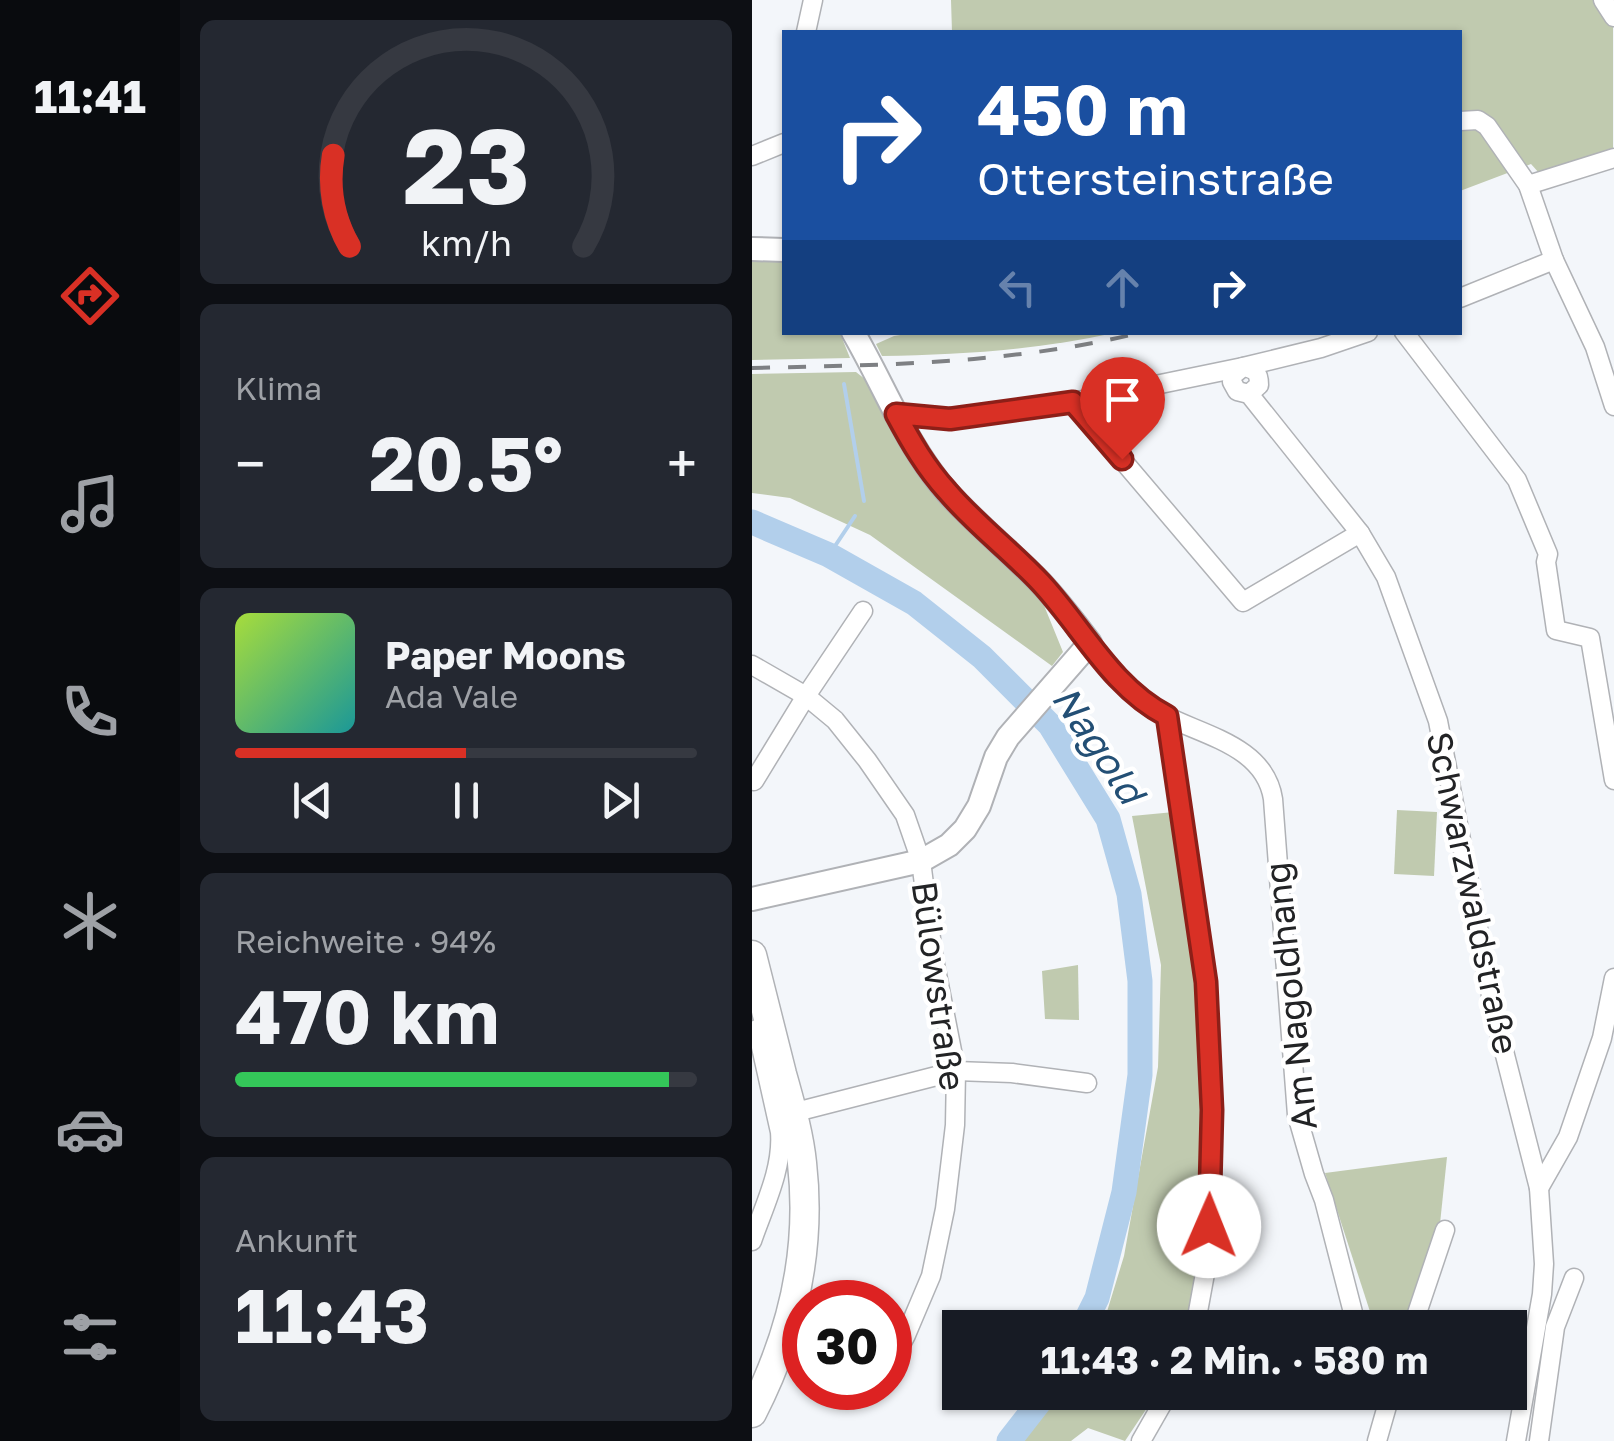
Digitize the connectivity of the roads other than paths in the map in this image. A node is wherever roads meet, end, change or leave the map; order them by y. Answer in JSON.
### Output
{"nodes":[{"id":1,"x":814,"y":0,"type":"edge"},
{"id":2,"x":1603,"y":0,"type":"edge"},
{"id":3,"x":1614,"y":17,"type":"edge"},
{"id":4,"x":806,"y":30,"type":"edge"},
{"id":5,"x":1462,"y":121,"type":"edge"},
{"id":6,"x":782,"y":144,"type":"edge"},
{"id":7,"x":752,"y":156,"type":"edge"},
{"id":8,"x":1614,"y":158,"type":"edge"},
{"id":9,"x":1528,"y":185,"type":"junction"},
{"id":10,"x":752,"y":249,"type":"edge"},
{"id":11,"x":782,"y":250,"type":"edge"},
{"id":12,"x":1554,"y":260,"type":"junction"},
{"id":13,"x":1462,"y":297,"type":"edge"},
{"id":14,"x":855,"y":335,"type":"edge"},
{"id":15,"x":1359,"y":335,"type":"edge"},
{"id":16,"x":1406,"y":335,"type":"edge"},
{"id":17,"x":1242,"y":367,"type":"junction"},
{"id":18,"x":1073,"y":402,"type":"junction"},
{"id":19,"x":1614,"y":406,"type":"edge"},
{"id":20,"x":896,"y":414,"type":"junction"},
{"id":21,"x":1360,"y":533,"type":"junction"},
{"id":22,"x":863,"y":611,"type":"dead end"},
{"id":23,"x":1090,"y":643,"type":"junction"},
{"id":24,"x":752,"y":665,"type":"edge"},
{"id":25,"x":806,"y":696,"type":"junction"},
{"id":26,"x":1167,"y":716,"type":"junction"},
{"id":27,"x":1614,"y":780,"type":"edge"},
{"id":28,"x":753,"y":781,"type":"edge"},
{"id":29,"x":921,"y":862,"type":"junction"},
{"id":30,"x":752,"y":899,"type":"edge"},
{"id":31,"x":753,"y":970,"type":"edge"},
{"id":32,"x":1614,"y":978,"type":"edge"},
{"id":33,"x":754,"y":1016,"type":"edge"},
{"id":34,"x":956,"y":1071,"type":"junction"},
{"id":35,"x":1087,"y":1083,"type":"dead end"},
{"id":36,"x":792,"y":1114,"type":"junction"},
{"id":37,"x":1539,"y":1188,"type":"junction"},
{"id":38,"x":1445,"y":1230,"type":"dead end"},
{"id":39,"x":752,"y":1241,"type":"edge"},
{"id":40,"x":1574,"y":1278,"type":"dead end"},
{"id":41,"x":799,"y":1280,"type":"edge"},
{"id":42,"x":1199,"y":1310,"type":"edge"},
{"id":43,"x":1352,"y":1310,"type":"edge"},
{"id":44,"x":1418,"y":1310,"type":"edge"},
{"id":45,"x":912,"y":1320,"type":"edge"},
{"id":46,"x":782,"y":1364,"type":"edge"},
{"id":47,"x":1158,"y":1410,"type":"edge"},
{"id":48,"x":1377,"y":1410,"type":"edge"},
{"id":49,"x":1386,"y":1410,"type":"edge"},
{"id":50,"x":752,"y":1413,"type":"edge"},
{"id":51,"x":1379,"y":1435,"type":"edge"},
{"id":52,"x":1141,"y":1441,"type":"edge"},
{"id":53,"x":1516,"y":1441,"type":"edge"},
{"id":54,"x":1539,"y":1441,"type":"edge"}],
"edges":[{"from":1,"to":4,"type":"street"},
{"from":2,"to":3,"type":"street"},
{"from":5,"to":9,"type":"street"},
{"from":6,"to":7,"type":"street"},
{"from":8,"to":9,"type":"street"},
{"from":9,"to":12,"type":"street"},
{"from":10,"to":11,"type":"street"},
{"from":12,"to":13,"type":"street"},
{"from":12,"to":19,"type":"street"},
{"from":14,"to":20,"type":"street"},
{"from":15,"to":17,"type":"street"},
{"from":16,"to":27,"type":"street"},
{"from":17,"to":18,"type":"street"},
{"from":17,"to":21,"type":"street","name":"Schwarzwaldstraße"},
{"from":18,"to":20,"type":"street"},
{"from":18,"to":21,"type":"street"},
{"from":20,"to":23,"type":"street"},
{"from":21,"to":37,"type":"street","name":"Schwarzwaldstraße"},
{"from":22,"to":25,"type":"street"},
{"from":23,"to":26,"type":"street","name":"Am Nagoldhang"},
{"from":23,"to":29,"type":"street"},
{"from":24,"to":25,"type":"street","name":"Bülowstraße"},
{"from":25,"to":28,"type":"street"},
{"from":25,"to":29,"type":"street","name":"Bülowstraße"},
{"from":26,"to":42,"type":"street"},
{"from":26,"to":43,"type":"street","name":"Am Nagoldhang"},
{"from":29,"to":30,"type":"street"},
{"from":29,"to":34,"type":"street","name":"Bülowstraße"},
{"from":31,"to":36,"type":"main road"},
{"from":32,"to":37,"type":"street"},
{"from":33,"to":39,"type":"street"},
{"from":34,"to":35,"type":"street"},
{"from":34,"to":36,"type":"street"},
{"from":34,"to":45,"type":"street","name":"Bülowstraße"},
{"from":36,"to":41,"type":"main road"},
{"from":37,"to":53,"type":"street","name":"Schwarzwaldstraße"},
{"from":38,"to":44,"type":"street"},
{"from":40,"to":54,"type":"street"},
{"from":46,"to":50,"type":"main road"},
{"from":47,"to":52,"type":"street"},
{"from":48,"to":51,"type":"street"},
{"from":49,"to":51,"type":"street"}]}
